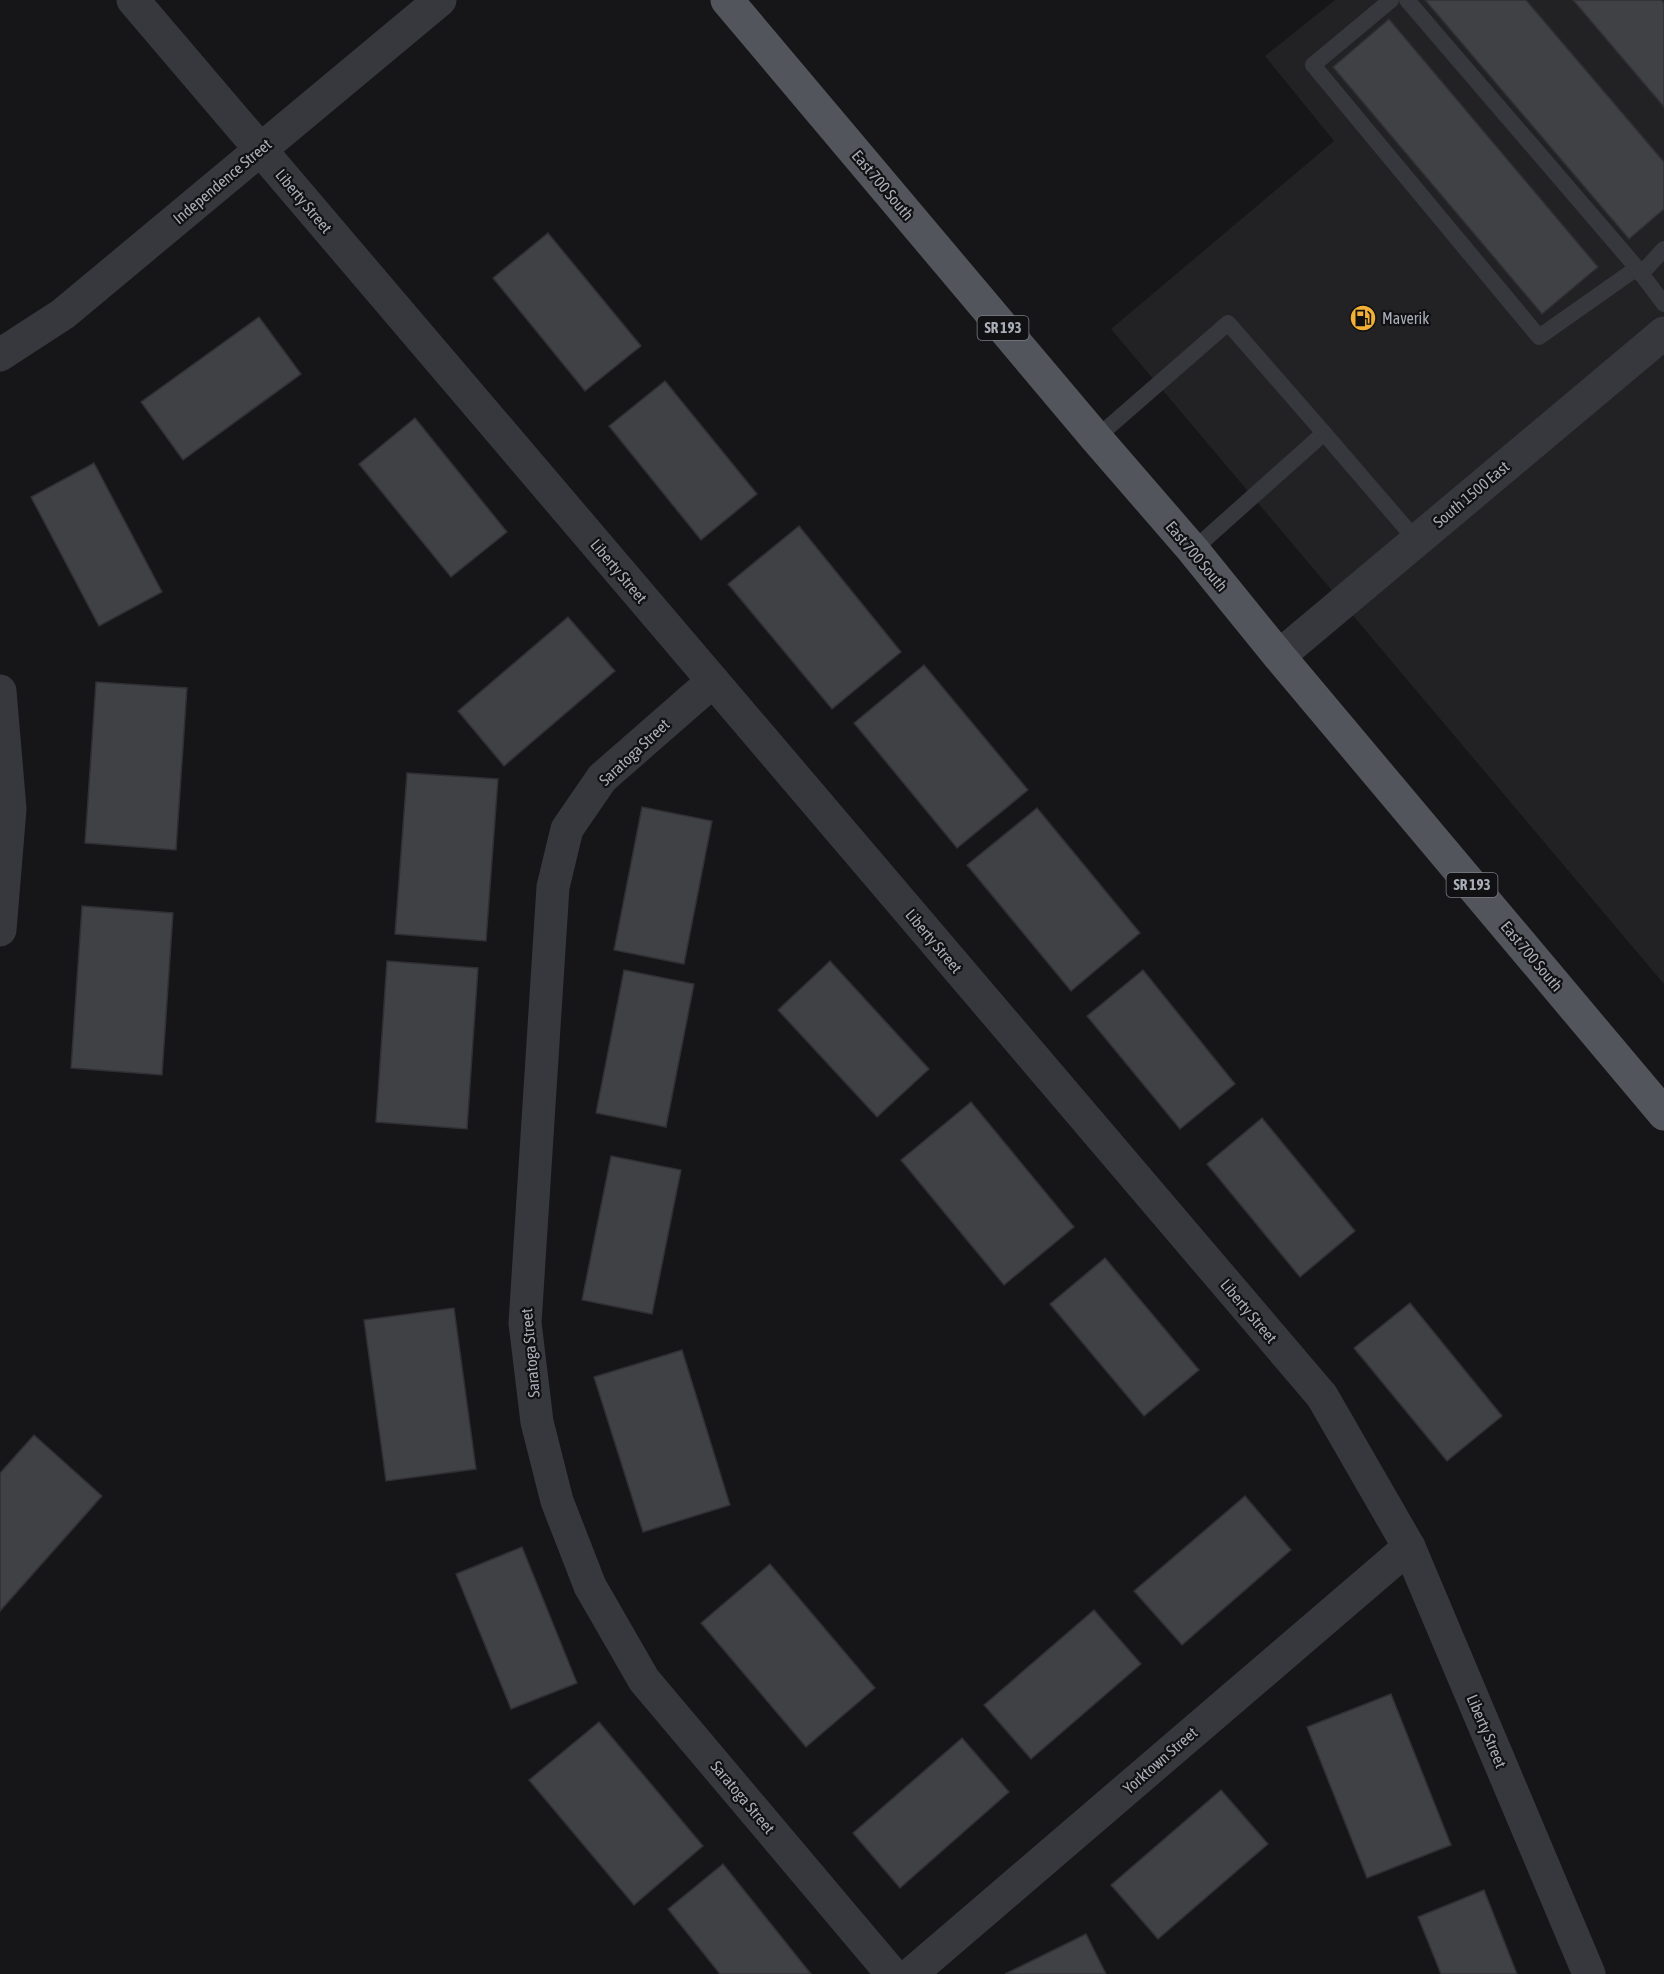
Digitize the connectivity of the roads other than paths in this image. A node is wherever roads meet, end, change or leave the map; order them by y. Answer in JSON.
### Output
{"nodes":[{"id":1,"x":133,"y":0,"type":"edge"},
{"id":2,"x":440,"y":0,"type":"edge"},
{"id":3,"x":727,"y":0,"type":"edge"},
{"id":4,"x":1391,"y":0,"type":"edge"},
{"id":5,"x":1407,"y":0,"type":"edge"},
{"id":6,"x":260,"y":149,"type":"junction"},
{"id":7,"x":1664,"y":249,"type":"edge"},
{"id":8,"x":1639,"y":271,"type":"junction"},
{"id":9,"x":1664,"y":304,"type":"edge"},
{"id":10,"x":1664,"y":333,"type":"edge"},
{"id":11,"x":0,"y":355,"type":"edge"},
{"id":12,"x":1324,"y":432,"type":"junction"},
{"id":13,"x":1096,"y":438,"type":"junction"},
{"id":14,"x":1416,"y":540,"type":"junction"},
{"id":15,"x":1193,"y":550,"type":"junction"},
{"id":16,"x":1279,"y":656,"type":"junction"},
{"id":17,"x":713,"y":681,"type":"junction"},
{"id":18,"x":0,"y":691,"type":"edge"},
{"id":19,"x":0,"y":930,"type":"edge"},
{"id":20,"x":1664,"y":1114,"type":"edge"},
{"id":21,"x":1409,"y":1546,"type":"junction"},
{"id":22,"x":892,"y":1974,"type":"edge"},
{"id":23,"x":910,"y":1974,"type":"edge"},
{"id":24,"x":1589,"y":1974,"type":"edge"}],
"edges":[{"from":1,"to":6,"type":"street","name":"Liberty Street"},
{"from":2,"to":6,"type":"street","name":"Independence Street"},
{"from":3,"to":13,"type":"main road","name":"East 700 South","number":"SR 193"},
{"from":4,"to":8,"type":"lane"},
{"from":5,"to":8,"type":"lane"},
{"from":6,"to":11,"type":"street","name":"Independence Street"},
{"from":6,"to":17,"type":"street","name":"Liberty Street"},
{"from":7,"to":8,"type":"lane"},
{"from":8,"to":9,"type":"lane"},
{"from":10,"to":14,"type":"street","name":"South 1500 East"},
{"from":12,"to":13,"type":"lane"},
{"from":12,"to":14,"type":"lane"},
{"from":12,"to":15,"type":"lane"},
{"from":13,"to":15,"type":"main road","name":"East 700 South","number":"SR 193"},
{"from":14,"to":16,"type":"street","name":"South 1500 East"},
{"from":15,"to":16,"type":"main road","name":"East 700 South","number":"SR 193"},
{"from":16,"to":20,"type":"main road","name":"East 700 South","number":"SR 193"},
{"from":17,"to":21,"type":"street","name":"Liberty Street"},
{"from":17,"to":22,"type":"street","name":"Saratoga Street"},
{"from":18,"to":19,"type":"street"},
{"from":21,"to":23,"type":"street","name":"Yorktown Street"},
{"from":21,"to":24,"type":"street","name":"Liberty Street"}]}
